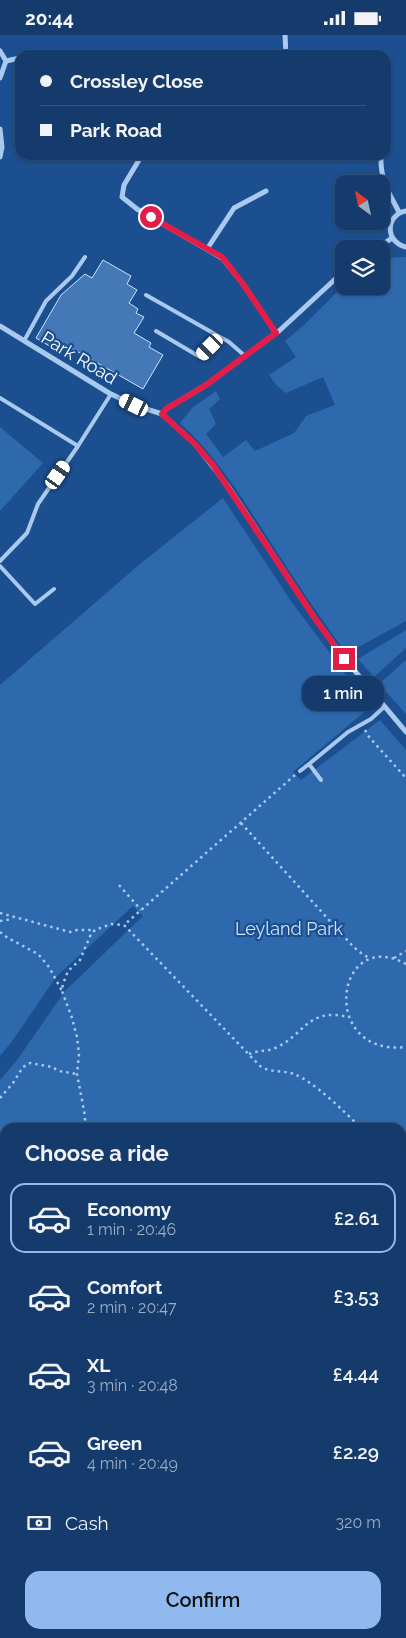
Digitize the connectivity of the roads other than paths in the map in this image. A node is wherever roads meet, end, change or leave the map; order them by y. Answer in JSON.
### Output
{"nodes":[{"id":1,"x":285,"y":35,"type":"edge"},
{"id":2,"x":286,"y":50,"type":"edge"},
{"id":3,"x":0,"y":51,"type":"edge"},
{"id":4,"x":15,"y":60,"type":"edge"},
{"id":5,"x":6,"y":61,"type":"junction"},
{"id":6,"x":0,"y":78,"type":"edge"},
{"id":7,"x":0,"y":129,"type":"edge"},
{"id":8,"x":0,"y":157,"type":"edge"},
{"id":9,"x":139,"y":160,"type":"edge"},
{"id":10,"x":381,"y":160,"type":"edge"},
{"id":11,"x":266,"y":191,"type":"dead end"},
{"id":12,"x":406,"y":211,"type":"edge"},
{"id":13,"x":399,"y":213,"type":"junction"},
{"id":14,"x":392,"y":238,"type":"junction"},
{"id":15,"x":389,"y":240,"type":"edge"},
{"id":16,"x":406,"y":247,"type":"edge"},
{"id":17,"x":207,"y":249,"type":"junction"},
{"id":18,"x":85,"y":257,"type":"dead end"},
{"id":19,"x":335,"y":279,"type":"edge"},
{"id":20,"x":146,"y":295,"type":"dead end"},
{"id":21,"x":0,"y":326,"type":"edge"},
{"id":22,"x":156,"y":331,"type":"dead end"},
{"id":23,"x":276,"y":333,"type":"junction"},
{"id":24,"x":220,"y":337,"type":"junction"},
{"id":25,"x":24,"y":341,"type":"junction"},
{"id":26,"x":246,"y":356,"type":"junction"},
{"id":27,"x":111,"y":394,"type":"junction"},
{"id":28,"x":0,"y":398,"type":"edge"},
{"id":29,"x":162,"y":414,"type":"junction"},
{"id":30,"x":78,"y":446,"type":"junction"},
{"id":31,"x":0,"y":561,"type":"edge"},
{"id":32,"x":0,"y":566,"type":"edge"},
{"id":33,"x":54,"y":589,"type":"dead end"},
{"id":34,"x":384,"y":707,"type":"junction"},
{"id":35,"x":406,"y":732,"type":"edge"},
{"id":36,"x":308,"y":764,"type":"junction"},
{"id":37,"x":300,"y":771,"type":"road end"},
{"id":38,"x":321,"y":780,"type":"dead end"}],
"edges":[{"from":1,"to":2,"type":"street"},
{"from":3,"to":5,"type":"street"},
{"from":4,"to":5,"type":"street"},
{"from":5,"to":6,"type":"street"},
{"from":7,"to":8,"type":"street"},
{"from":9,"to":17,"type":"street"},
{"from":10,"to":13,"type":"street"},
{"from":11,"to":17,"type":"street"},
{"from":12,"to":13,"type":"street"},
{"from":13,"to":14,"type":"street"},
{"from":14,"to":15,"type":"street"},
{"from":14,"to":16,"type":"street"},
{"from":17,"to":23,"type":"street"},
{"from":18,"to":25,"type":"lane"},
{"from":19,"to":23,"type":"street"},
{"from":20,"to":24,"type":"lane"},
{"from":21,"to":25,"type":"street","name":"Park Road"},
{"from":22,"to":24,"type":"lane"},
{"from":23,"to":26,"type":"street"},
{"from":24,"to":26,"type":"lane"},
{"from":25,"to":27,"type":"street","name":"Park Road"},
{"from":26,"to":29,"type":"street"},
{"from":27,"to":29,"type":"street","name":"Park Road"},
{"from":27,"to":30,"type":"lane"},
{"from":28,"to":30,"type":"lane"},
{"from":29,"to":34,"type":"street","name":"Park Road"},
{"from":30,"to":31,"type":"lane"},
{"from":32,"to":33,"type":"lane"},
{"from":34,"to":35,"type":"street","name":"Park Road"},
{"from":34,"to":36,"type":"lane"},
{"from":36,"to":37,"type":"lane"},
{"from":36,"to":38,"type":"lane"}]}
